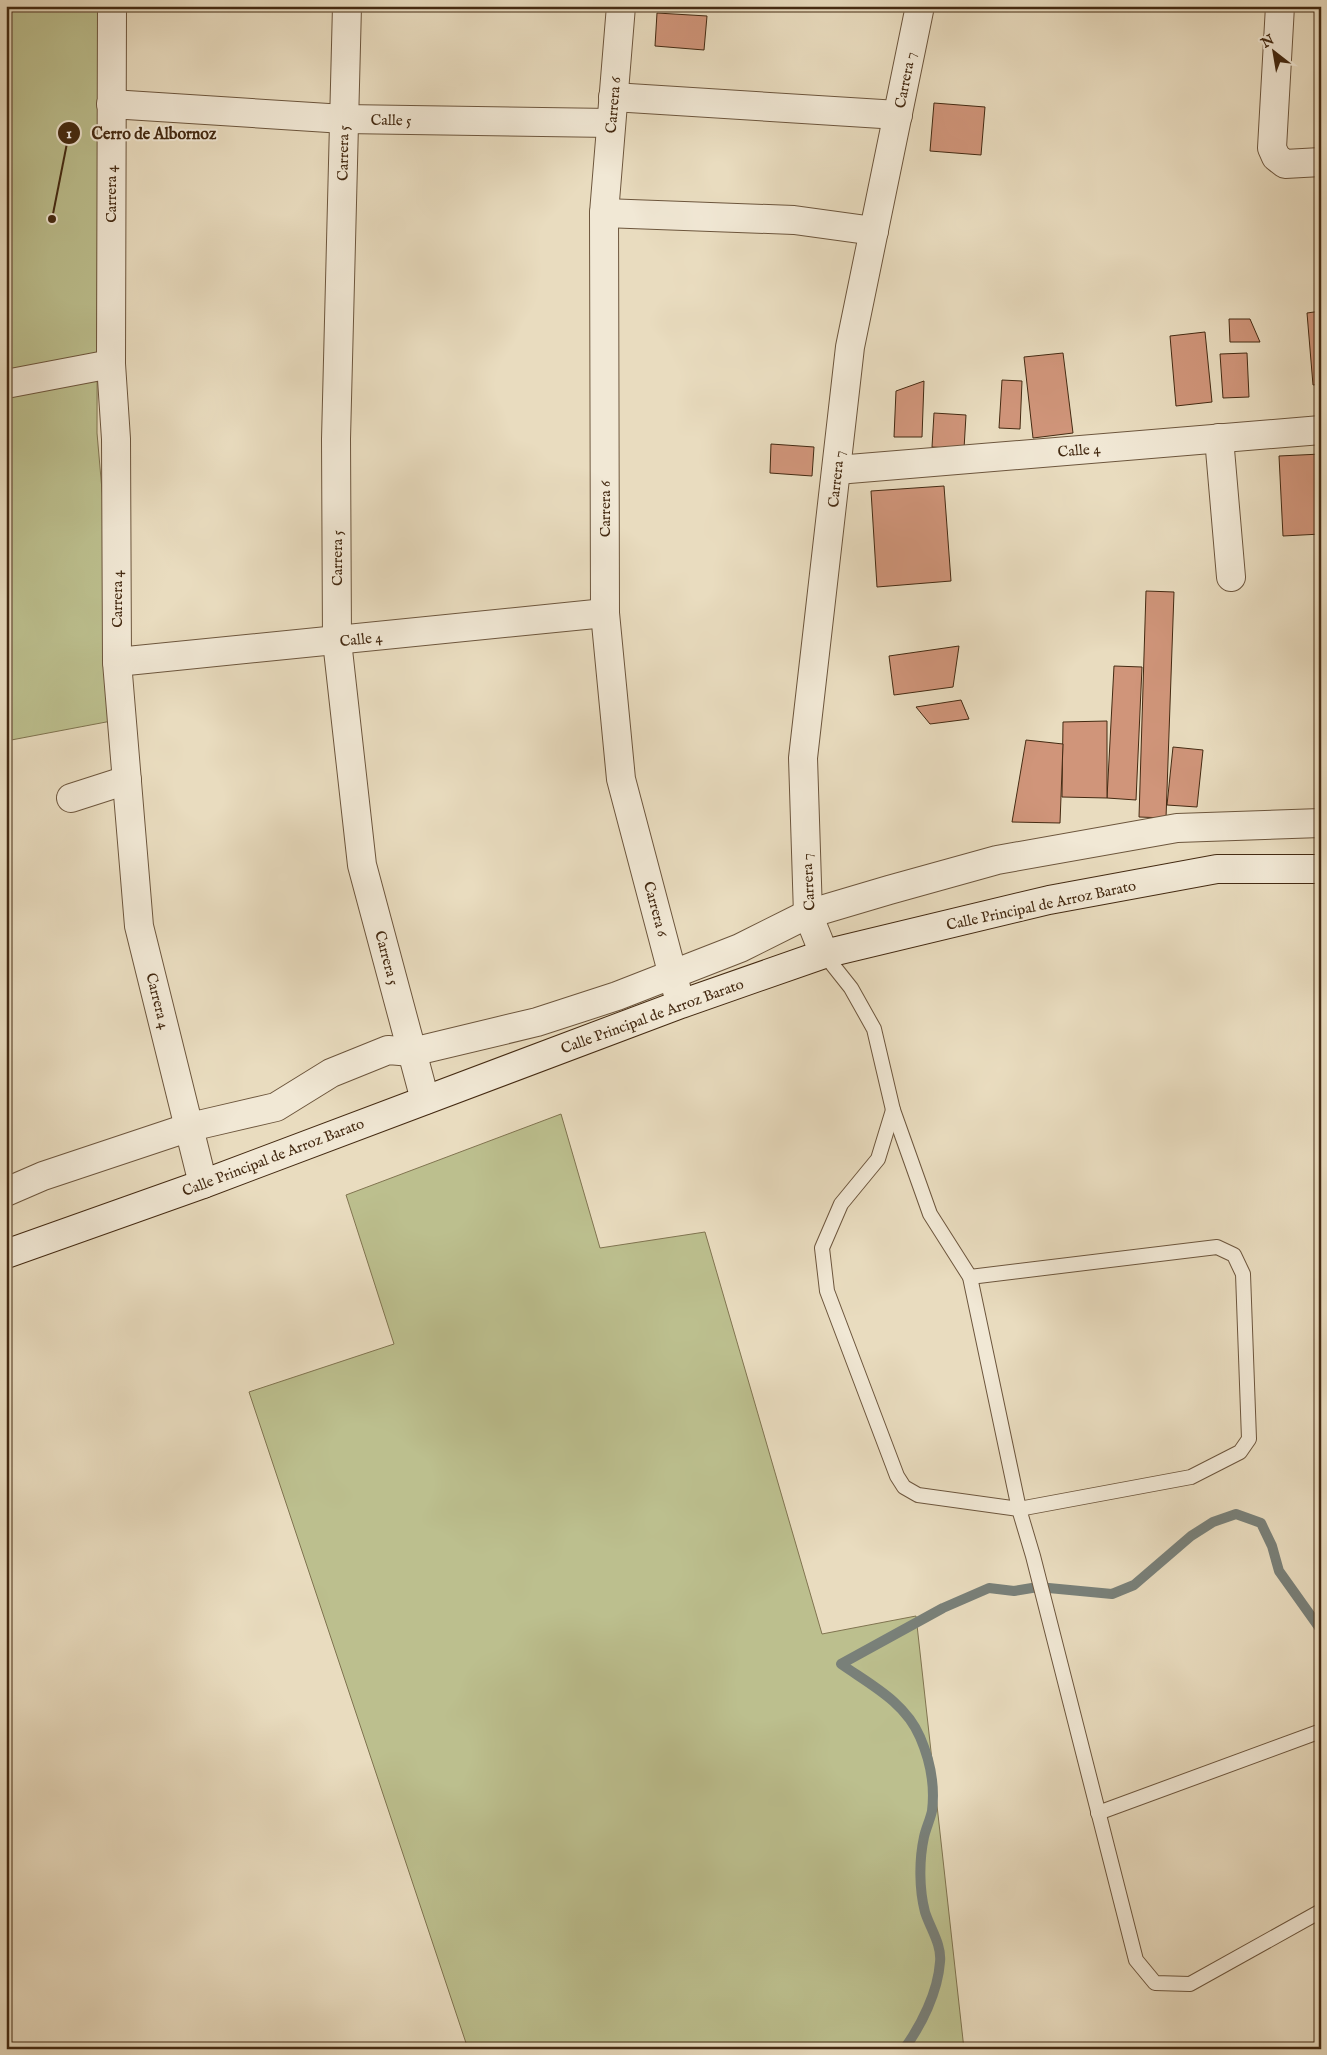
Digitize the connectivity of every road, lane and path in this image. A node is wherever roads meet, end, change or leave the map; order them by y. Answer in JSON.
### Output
{"nodes":[{"id":1,"x":112,"y":6,"type":"edge"},
{"id":2,"x":347,"y":6,"type":"edge"},
{"id":3,"x":621,"y":6,"type":"edge"},
{"id":4,"x":920,"y":6,"type":"edge"},
{"id":5,"x":1280,"y":6,"type":"edge"},
{"id":6,"x":111,"y":104,"type":"junction"},
{"id":7,"x":612,"y":110,"type":"junction"},
{"id":8,"x":898,"y":115,"type":"junction"},
{"id":9,"x":344,"y":119,"type":"junction"},
{"id":10,"x":1321,"y":162,"type":"edge"},
{"id":11,"x":604,"y":213,"type":"junction"},
{"id":12,"x":874,"y":231,"type":"junction"},
{"id":13,"x":111,"y":364,"type":"junction"},
{"id":14,"x":6,"y":384,"type":"edge"},
{"id":15,"x":1321,"y":430,"type":"edge"},
{"id":16,"x":1220,"y":438,"type":"junction"},
{"id":17,"x":837,"y":470,"type":"junction"},
{"id":18,"x":1231,"y":577,"type":"dead end"},
{"id":19,"x":605,"y":613,"type":"junction"},
{"id":20,"x":338,"y":641,"type":"junction"},
{"id":21,"x":117,"y":662,"type":"junction"},
{"id":22,"x":127,"y":780,"type":"junction"},
{"id":23,"x":71,"y":798,"type":"dead end"},
{"id":24,"x":1321,"y":823,"type":"edge"},
{"id":25,"x":1321,"y":870,"type":"edge"},
{"id":26,"x":808,"y":914,"type":"junction"},
{"id":27,"x":824,"y":954,"type":"junction"},
{"id":28,"x":673,"y":974,"type":"junction"},
{"id":29,"x":681,"y":1004,"type":"junction"},
{"id":30,"x":412,"y":1052,"type":"junction"},
{"id":31,"x":424,"y":1100,"type":"junction"},
{"id":32,"x":893,"y":1110,"type":"junction"},
{"id":33,"x":190,"y":1127,"type":"junction"},
{"id":34,"x":203,"y":1184,"type":"junction"},
{"id":35,"x":6,"y":1192,"type":"edge"},
{"id":36,"x":6,"y":1254,"type":"edge"},
{"id":37,"x":970,"y":1277,"type":"junction"},
{"id":38,"x":1019,"y":1509,"type":"junction"},
{"id":39,"x":1321,"y":1731,"type":"edge"},
{"id":40,"x":1098,"y":1813,"type":"junction"},
{"id":41,"x":1321,"y":1911,"type":"edge"}],
"edges":[{"from":1,"to":6,"type":"street","name":"Carrera 4"},
{"from":2,"to":9,"type":"street","name":"Carrera 5"},
{"from":3,"to":7,"type":"street","name":"Carrera 6"},
{"from":4,"to":8,"type":"street","name":"Carrera 7"},
{"from":5,"to":10,"type":"street"},
{"from":6,"to":9,"type":"street","name":"Calle 5"},
{"from":6,"to":13,"type":"street","name":"Carrera 4"},
{"from":7,"to":8,"type":"street","name":"Calle 5"},
{"from":7,"to":9,"type":"street","name":"Calle 5"},
{"from":7,"to":11,"type":"street","name":"Carrera 6"},
{"from":8,"to":12,"type":"street","name":"Carrera 7"},
{"from":9,"to":20,"type":"street","name":"Carrera 5"},
{"from":11,"to":12,"type":"street"},
{"from":11,"to":19,"type":"street","name":"Carrera 6"},
{"from":12,"to":17,"type":"street","name":"Carrera 7"},
{"from":13,"to":14,"type":"street"},
{"from":13,"to":21,"type":"street","name":"Carrera 4"},
{"from":15,"to":16,"type":"street","name":"Calle 4"},
{"from":16,"to":17,"type":"street","name":"Calle 4"},
{"from":16,"to":18,"type":"street"},
{"from":17,"to":26,"type":"street","name":"Carrera 7"},
{"from":19,"to":20,"type":"street","name":"Calle 4"},
{"from":19,"to":28,"type":"street","name":"Carrera 6"},
{"from":20,"to":21,"type":"street","name":"Calle 4"},
{"from":20,"to":30,"type":"street","name":"Carrera 5"},
{"from":21,"to":22,"type":"street","name":"Carrera 4"},
{"from":22,"to":23,"type":"street"},
{"from":22,"to":33,"type":"street","name":"Carrera 4"},
{"from":24,"to":26,"type":"street"},
{"from":25,"to":27,"type":"street","name":"Calle Principal de Arroz Barato"},
{"from":26,"to":27,"type":"street","name":"Carrera 7"},
{"from":26,"to":28,"type":"street"},
{"from":27,"to":29,"type":"street","name":"Calle Principal de Arroz Barato"},
{"from":27,"to":32,"type":"lane"},
{"from":28,"to":29,"type":"street","name":"Carrera 6"},
{"from":28,"to":30,"type":"street"},
{"from":29,"to":31,"type":"street","name":"Calle Principal de Arroz Barato"},
{"from":30,"to":31,"type":"street","name":"Carrera 5"},
{"from":30,"to":33,"type":"street"},
{"from":31,"to":34,"type":"street","name":"Calle Principal de Arroz Barato"},
{"from":32,"to":37,"type":"lane"},
{"from":32,"to":38,"type":"lane"},
{"from":33,"to":34,"type":"street","name":"Carrera 4"},
{"from":33,"to":35,"type":"street"},
{"from":34,"to":36,"type":"street","name":"Calle Principal de Arroz Barato"},
{"from":37,"to":38,"type":"lane"},
{"from":37,"to":38,"type":"lane"},
{"from":38,"to":40,"type":"lane"},
{"from":39,"to":40,"type":"lane"},
{"from":40,"to":41,"type":"lane"}]}
